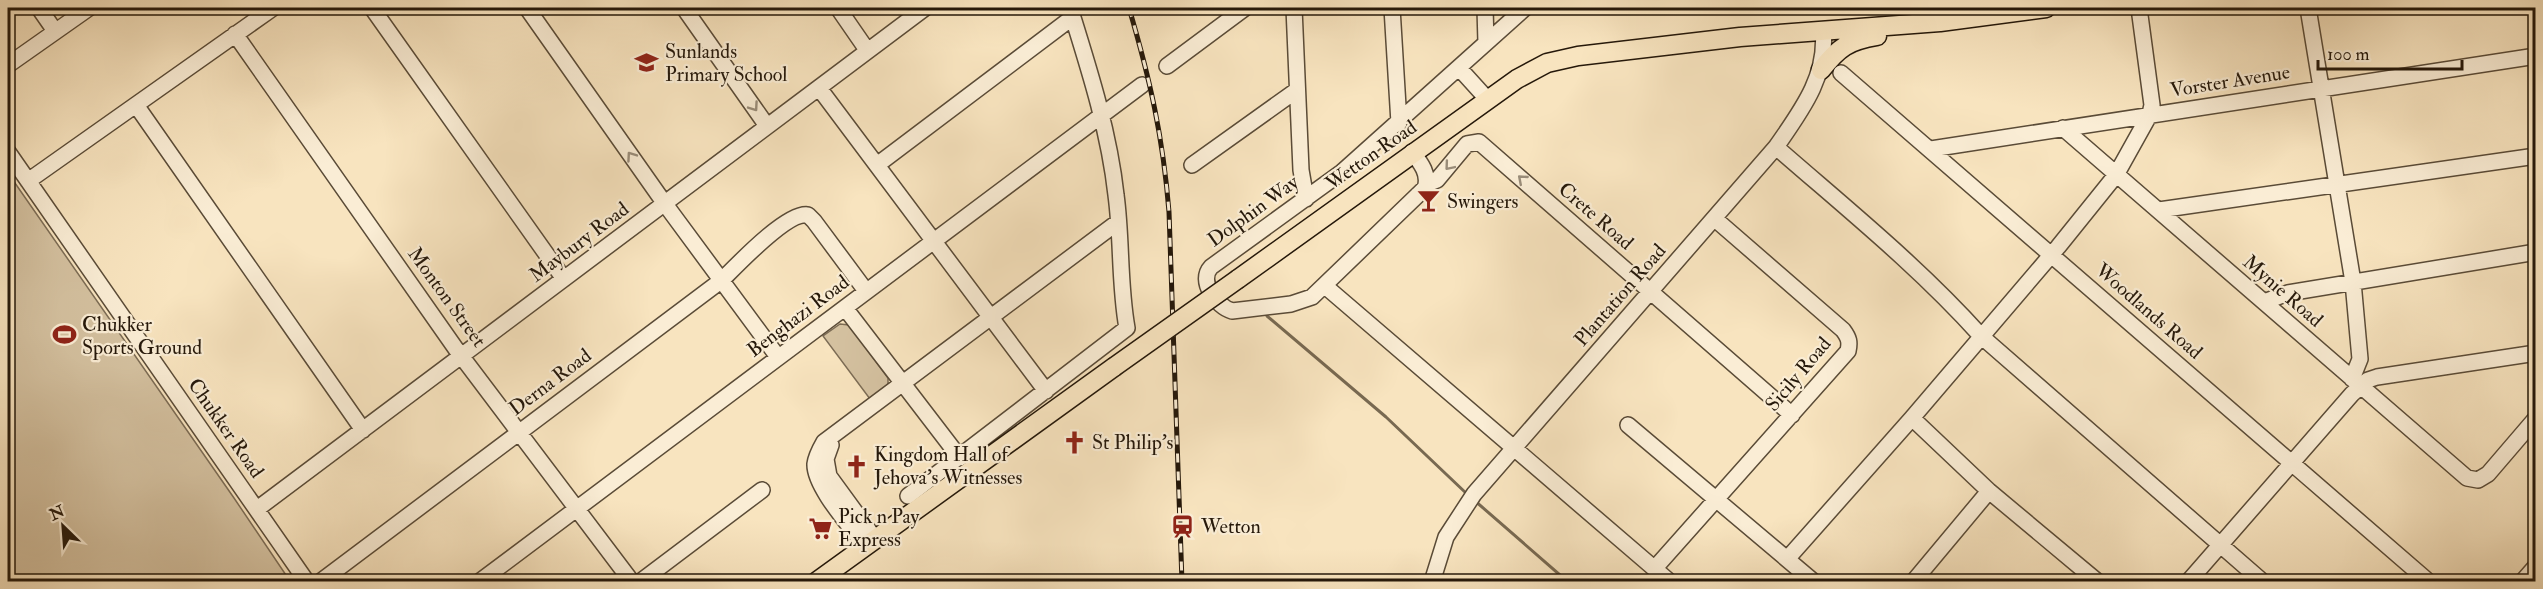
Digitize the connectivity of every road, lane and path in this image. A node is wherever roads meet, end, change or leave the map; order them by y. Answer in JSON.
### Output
{"nodes":[{"id":1,"x":39,"y":8,"type":"edge"},
{"id":2,"x":89,"y":8,"type":"edge"},
{"id":3,"x":273,"y":8,"type":"edge"},
{"id":4,"x":372,"y":8,"type":"edge"},
{"id":5,"x":527,"y":8,"type":"edge"},
{"id":6,"x":684,"y":8,"type":"edge"},
{"id":7,"x":838,"y":8,"type":"edge"},
{"id":8,"x":925,"y":8,"type":"edge"},
{"id":9,"x":1245,"y":8,"type":"edge"},
{"id":10,"x":1294,"y":8,"type":"edge"},
{"id":11,"x":1392,"y":8,"type":"edge"},
{"id":12,"x":1485,"y":8,"type":"edge"},
{"id":13,"x":1525,"y":8,"type":"edge"},
{"id":14,"x":2046,"y":8,"type":"edge"},
{"id":15,"x":2139,"y":8,"type":"edge"},
{"id":16,"x":2308,"y":8,"type":"edge"},
{"id":17,"x":2000,"y":11,"type":"edge"},
{"id":18,"x":1072,"y":12,"type":"edge"},
{"id":19,"x":1915,"y":25,"type":"junction"},
{"id":20,"x":55,"y":30,"type":"junction"},
{"id":21,"x":1823,"y":30,"type":"junction"},
{"id":22,"x":235,"y":34,"type":"junction"},
{"id":23,"x":1486,"y":43,"type":"junction"},
{"id":24,"x":867,"y":50,"type":"junction"},
{"id":25,"x":2535,"y":56,"type":"edge"},
{"id":26,"x":8,"y":65,"type":"edge"},
{"id":27,"x":1167,"y":66,"type":"dead end"},
{"id":28,"x":1459,"y":68,"type":"junction"},
{"id":29,"x":1821,"y":70,"type":"junction"},
{"id":30,"x":1841,"y":73,"type":"dead end"},
{"id":31,"x":1142,"y":85,"type":"dead end"},
{"id":32,"x":819,"y":88,"type":"junction"},
{"id":33,"x":2320,"y":88,"type":"junction"},
{"id":34,"x":1297,"y":90,"type":"junction"},
{"id":35,"x":1488,"y":100,"type":"junction"},
{"id":36,"x":136,"y":105,"type":"junction"},
{"id":37,"x":1101,"y":114,"type":"junction"},
{"id":38,"x":2150,"y":114,"type":"junction"},
{"id":39,"x":1399,"y":123,"type":"junction"},
{"id":40,"x":767,"y":126,"type":"junction"},
{"id":41,"x":2063,"y":128,"type":"junction"},
{"id":42,"x":1776,"y":147,"type":"junction"},
{"id":43,"x":1931,"y":149,"type":"junction"},
{"id":44,"x":8,"y":152,"type":"edge"},
{"id":45,"x":1412,"y":152,"type":"junction"},
{"id":46,"x":2535,"y":156,"type":"edge"},
{"id":47,"x":877,"y":165,"type":"junction"},
{"id":48,"x":1192,"y":165,"type":"dead end"},
{"id":49,"x":2116,"y":175,"type":"junction"},
{"id":50,"x":28,"y":181,"type":"junction"},
{"id":51,"x":1427,"y":184,"type":"junction"},
{"id":52,"x":2338,"y":184,"type":"junction"},
{"id":53,"x":1306,"y":199,"type":"junction"},
{"id":54,"x":664,"y":204,"type":"junction"},
{"id":55,"x":2159,"y":210,"type":"junction"},
{"id":56,"x":1715,"y":219,"type":"junction"},
{"id":57,"x":1118,"y":222,"type":"junction"},
{"id":58,"x":933,"y":240,"type":"junction"},
{"id":59,"x":2535,"y":252,"type":"edge"},
{"id":60,"x":2051,"y":254,"type":"junction"},
{"id":61,"x":564,"y":279,"type":"junction"},
{"id":62,"x":722,"y":280,"type":"junction"},
{"id":63,"x":2353,"y":282,"type":"junction"},
{"id":64,"x":1325,"y":285,"type":"junction"},
{"id":65,"x":866,"y":291,"type":"junction"},
{"id":66,"x":1652,"y":292,"type":"junction"},
{"id":67,"x":2264,"y":302,"type":"junction"},
{"id":68,"x":845,"y":308,"type":"junction"},
{"id":69,"x":992,"y":317,"type":"junction"},
{"id":70,"x":1981,"y":336,"type":"junction"},
{"id":71,"x":2535,"y":354,"type":"edge"},
{"id":72,"x":462,"y":356,"type":"junction"},
{"id":73,"x":778,"y":357,"type":"junction"},
{"id":74,"x":2356,"y":383,"type":"junction"},
{"id":75,"x":903,"y":385,"type":"junction"},
{"id":76,"x":1046,"y":391,"type":"junction"},
{"id":77,"x":1792,"y":415,"type":"junction"},
{"id":78,"x":1912,"y":418,"type":"junction"},
{"id":79,"x":2535,"y":418,"type":"edge"},
{"id":80,"x":1628,"y":426,"type":"dead end"},
{"id":81,"x":363,"y":430,"type":"junction"},
{"id":82,"x":520,"y":431,"type":"junction"},
{"id":83,"x":1514,"y":448,"type":"junction"},
{"id":84,"x":960,"y":458,"type":"junction"},
{"id":85,"x":2291,"y":463,"type":"junction"},
{"id":86,"x":762,"y":490,"type":"dead end"},
{"id":87,"x":1989,"y":491,"type":"junction"},
{"id":88,"x":908,"y":496,"type":"dead end"},
{"id":89,"x":1716,"y":501,"type":"junction"},
{"id":90,"x":577,"y":508,"type":"junction"},
{"id":91,"x":257,"y":509,"type":"junction"},
{"id":92,"x":870,"y":543,"type":"junction"},
{"id":93,"x":2221,"y":544,"type":"junction"},
{"id":94,"x":1788,"y":558,"type":"junction"},
{"id":95,"x":2535,"y":566,"type":"edge"},
{"id":96,"x":1655,"y":568,"type":"junction"},
{"id":97,"x":306,"y":582,"type":"edge"},
{"id":98,"x":320,"y":582,"type":"edge"},
{"id":99,"x":479,"y":582,"type":"edge"},
{"id":100,"x":632,"y":582,"type":"edge"},
{"id":101,"x":640,"y":582,"type":"edge"},
{"id":102,"x":816,"y":582,"type":"edge"},
{"id":103,"x":1432,"y":582,"type":"edge"},
{"id":104,"x":1670,"y":582,"type":"edge"},
{"id":105,"x":1814,"y":582,"type":"edge"},
{"id":106,"x":1913,"y":582,"type":"edge"},
{"id":107,"x":2097,"y":582,"type":"edge"},
{"id":108,"x":2188,"y":582,"type":"edge"},
{"id":109,"x":2264,"y":582,"type":"edge"},
{"id":110,"x":2429,"y":582,"type":"edge"},
{"id":111,"x":2522,"y":582,"type":"edge"}],
"edges":[{"from":1,"to":20,"type":"street"},
{"from":2,"to":20,"type":"street"},
{"from":3,"to":22,"type":"street"},
{"from":4,"to":61,"type":"street"},
{"from":54,"to":5,"type":"street","one_way":true},
{"from":6,"to":40,"type":"street","one_way":true},
{"from":7,"to":24,"type":"street"},
{"from":8,"to":24,"type":"street","name":"Maybury Road"},
{"from":9,"to":27,"type":"street"},
{"from":10,"to":34,"type":"street"},
{"from":11,"to":39,"type":"street"},
{"from":12,"to":23,"type":"street"},
{"from":13,"to":23,"type":"street","name":"Dolphin Way"},
{"from":14,"to":17,"type":"main road","name":"Wetton Road"},
{"from":15,"to":38,"type":"street"},
{"from":16,"to":33,"type":"street"},
{"from":17,"to":19,"type":"main road","name":"Wetton Road"},
{"from":18,"to":37,"type":"street"},
{"from":18,"to":47,"type":"street"},
{"from":19,"to":21,"type":"main road","name":"Wetton Road"},
{"from":19,"to":29,"type":"main road"},
{"from":20,"to":26,"type":"street"},
{"from":21,"to":29,"type":"street","name":"Plantation Road"},
{"from":21,"to":35,"type":"main road","name":"Wetton Road"},
{"from":22,"to":36,"type":"street"},
{"from":22,"to":72,"type":"street","name":"Monton Street"},
{"from":23,"to":28,"type":"street","name":"Dolphin Way"},
{"from":24,"to":32,"type":"street","name":"Maybury Road"},
{"from":25,"to":33,"type":"street","name":"Vorster Avenue"},
{"from":28,"to":35,"type":"street"},
{"from":28,"to":39,"type":"street","name":"Dolphin Way"},
{"from":29,"to":42,"type":"street","name":"Plantation Road"},
{"from":30,"to":43,"type":"street","name":"Woodlands Road"},
{"from":31,"to":37,"type":"street","name":"Benghazi Road"},
{"from":32,"to":40,"type":"street","name":"Maybury Road"},
{"from":32,"to":47,"type":"street"},
{"from":33,"to":38,"type":"street","name":"Vorster Avenue"},
{"from":33,"to":52,"type":"street"},
{"from":34,"to":48,"type":"street"},
{"from":34,"to":53,"type":"street"},
{"from":35,"to":45,"type":"main road","name":"Wetton Road"},
{"from":36,"to":50,"type":"street"},
{"from":36,"to":81,"type":"street"},
{"from":37,"to":57,"type":"street"},
{"from":37,"to":58,"type":"street","name":"Benghazi Road"},
{"from":38,"to":41,"type":"street","name":"Vorster Avenue"},
{"from":38,"to":49,"type":"street"},
{"from":39,"to":53,"type":"street","name":"Dolphin Way"},
{"from":40,"to":54,"type":"street","name":"Maybury Road"},
{"from":41,"to":43,"type":"street","name":"Vorster Avenue"},
{"from":41,"to":49,"type":"street","name":"Mynie Road"},
{"from":42,"to":56,"type":"street","name":"Plantation Road"},
{"from":42,"to":70,"type":"street"},
{"from":43,"to":60,"type":"street","name":"Woodlands Road"},
{"from":44,"to":50,"type":"street","name":"Chukker Road"},
{"from":45,"to":51,"type":"street"},
{"from":45,"to":92,"type":"main road","name":"Wetton Road","bridge":true},
{"from":46,"to":52,"type":"street"},
{"from":47,"to":58,"type":"street"},
{"from":49,"to":55,"type":"street","name":"Mynie Road"},
{"from":49,"to":60,"type":"street"},
{"from":50,"to":91,"type":"street","name":"Chukker Road"},
{"from":51,"to":64,"type":"street","name":"Dolphin Way"},
{"from":66,"to":51,"type":"street","name":"Crete Road","one_way":true},
{"from":52,"to":55,"type":"street"},
{"from":52,"to":63,"type":"street"},
{"from":53,"to":64,"type":"street","name":"Dolphin Way"},
{"from":54,"to":61,"type":"street","name":"Maybury Road"},
{"from":54,"to":62,"type":"street"},
{"from":55,"to":67,"type":"street","name":"Mynie Road"},
{"from":56,"to":66,"type":"street","name":"Plantation Road"},
{"from":56,"to":77,"type":"street","name":"Sicily Road"},
{"from":57,"to":69,"type":"street"},
{"from":57,"to":76,"type":"street"},
{"from":58,"to":65,"type":"street","name":"Benghazi Road"},
{"from":58,"to":69,"type":"street"},
{"from":59,"to":63,"type":"street"},
{"from":60,"to":70,"type":"street"},
{"from":60,"to":85,"type":"street","name":"Woodlands Road"},
{"from":61,"to":72,"type":"street","name":"Maybury Road"},
{"from":62,"to":65,"type":"street","name":"Derna Road"},
{"from":62,"to":73,"type":"street"},
{"from":62,"to":82,"type":"street","name":"Derna Road"},
{"from":63,"to":67,"type":"street"},
{"from":63,"to":74,"type":"street"},
{"from":64,"to":83,"type":"street"},
{"from":65,"to":68,"type":"street","name":"Benghazi Road"},
{"from":66,"to":77,"type":"street","name":"Crete Road"},
{"from":66,"to":83,"type":"street","name":"Plantation Road"},
{"from":67,"to":74,"type":"street","name":"Mynie Road"},
{"from":68,"to":73,"type":"street","name":"Benghazi Road"},
{"from":68,"to":75,"type":"street"},
{"from":69,"to":75,"type":"street"},
{"from":69,"to":76,"type":"street"},
{"from":70,"to":78,"type":"street"},
{"from":70,"to":93,"type":"street"},
{"from":71,"to":74,"type":"street"},
{"from":72,"to":81,"type":"street","name":"Maybury Road"},
{"from":72,"to":82,"type":"street","name":"Monton Street"},
{"from":73,"to":90,"type":"street","name":"Benghazi Road"},
{"from":74,"to":79,"type":"street","name":"Mynie Road"},
{"from":74,"to":85,"type":"street"},
{"from":75,"to":84,"type":"street"},
{"from":75,"to":92,"type":"street"},
{"from":76,"to":84,"type":"street"},
{"from":77,"to":89,"type":"street","name":"Sicily Road"},
{"from":78,"to":87,"type":"street"},
{"from":78,"to":94,"type":"street"},
{"from":80,"to":89,"type":"street"},
{"from":81,"to":91,"type":"street","name":"Maybury Road"},
{"from":82,"to":90,"type":"street","name":"Monton Street"},
{"from":82,"to":98,"type":"street","name":"Derna Road"},
{"from":83,"to":96,"type":"street"},
{"from":83,"to":103,"type":"street","name":"Plantation Road"},
{"from":84,"to":88,"type":"street"},
{"from":85,"to":93,"type":"street"},
{"from":85,"to":110,"type":"street","name":"Woodlands Road"},
{"from":86,"to":101,"type":"street"},
{"from":87,"to":106,"type":"street"},
{"from":87,"to":107,"type":"street"},
{"from":89,"to":94,"type":"street"},
{"from":89,"to":96,"type":"street","name":"Sicily Road"},
{"from":90,"to":99,"type":"street","name":"Benghazi Road"},
{"from":90,"to":100,"type":"street","name":"Monton Street"},
{"from":91,"to":97,"type":"street","name":"Chukker Road"},
{"from":92,"to":102,"type":"main road","name":"Wetton Road"},
{"from":93,"to":108,"type":"street"},
{"from":93,"to":109,"type":"street"},
{"from":94,"to":105,"type":"street"},
{"from":95,"to":111,"type":"street"},
{"from":96,"to":104,"type":"street"}]}
